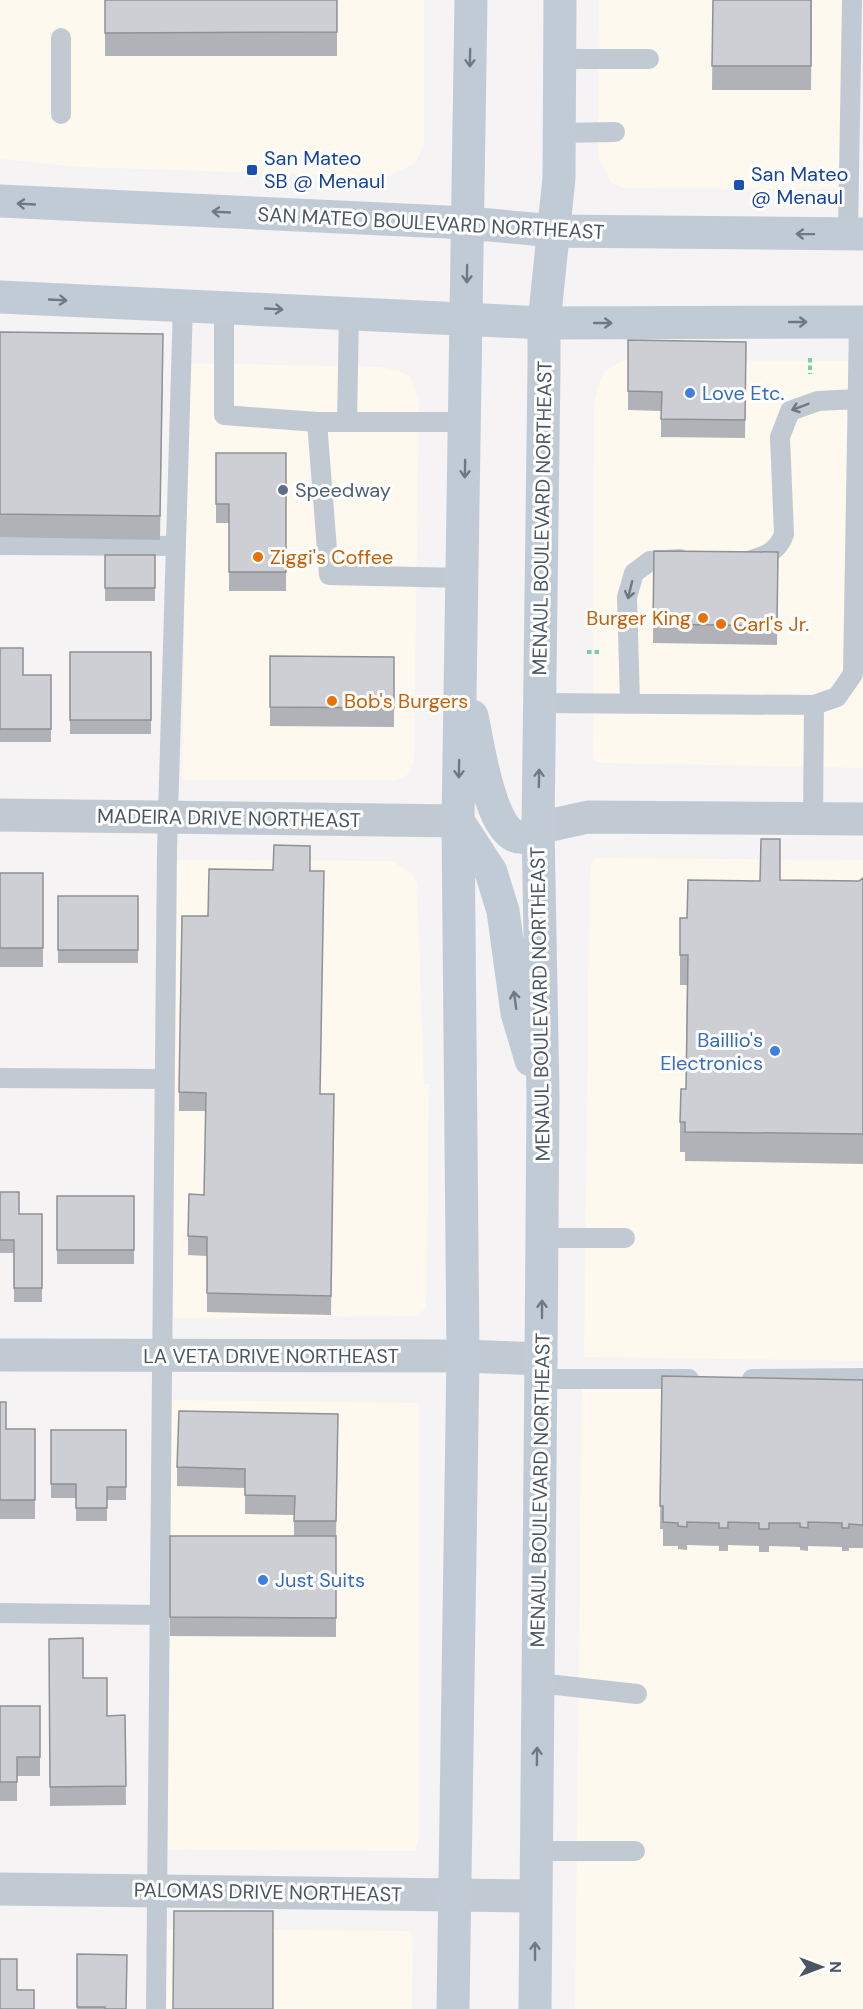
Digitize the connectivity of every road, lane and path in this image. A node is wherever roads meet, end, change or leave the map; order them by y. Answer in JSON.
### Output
{"nodes":[{"id":1,"x":471,"y":0,"type":"edge"},
{"id":2,"x":560,"y":0,"type":"edge"},
{"id":3,"x":855,"y":3,"type":"edge"},
{"id":4,"x":61,"y":38,"type":"dead end"},
{"id":5,"x":559,"y":59,"type":"junction"},
{"id":6,"x":649,"y":59,"type":"dead end"},
{"id":7,"x":61,"y":114,"type":"dead end"},
{"id":8,"x":615,"y":132,"type":"dead end"},
{"id":9,"x":559,"y":133,"type":"junction"},
{"id":10,"x":856,"y":178,"type":"edge"},
{"id":11,"x":0,"y":201,"type":"edge"},
{"id":12,"x":468,"y":223,"type":"junction"},
{"id":13,"x":554,"y":231,"type":"junction"},
{"id":14,"x":856,"y":234,"type":"edge"},
{"id":15,"x":0,"y":297,"type":"edge"},
{"id":16,"x":183,"y":304,"type":"junction"},
{"id":17,"x":224,"y":307,"type":"junction"},
{"id":18,"x":349,"y":313,"type":"junction"},
{"id":19,"x":467,"y":318,"type":"junction"},
{"id":20,"x":861,"y":322,"type":"edge"},
{"id":21,"x":544,"y":323,"type":"junction"},
{"id":22,"x":858,"y":399,"type":"junction"},
{"id":23,"x":317,"y":422,"type":"junction"},
{"id":24,"x":347,"y":422,"type":"junction"},
{"id":25,"x":466,"y":422,"type":"junction"},
{"id":26,"x":0,"y":545,"type":"edge"},
{"id":27,"x":176,"y":546,"type":"junction"},
{"id":28,"x":702,"y":560,"type":"edge"},
{"id":29,"x":734,"y":561,"type":"edge"},
{"id":30,"x":463,"y":578,"type":"junction"},
{"id":31,"x":462,"y":670,"type":"junction"},
{"id":32,"x":540,"y":703,"type":"junction"},
{"id":33,"x":630,"y":703,"type":"junction"},
{"id":34,"x":814,"y":705,"type":"junction"},
{"id":35,"x":0,"y":814,"type":"edge"},
{"id":36,"x":168,"y":817,"type":"junction"},
{"id":37,"x":813,"y":819,"type":"junction"},
{"id":38,"x":863,"y":819,"type":"edge"},
{"id":39,"x":458,"y":821,"type":"junction"},
{"id":40,"x":538,"y":828,"type":"junction"},
{"id":41,"x":0,"y":1078,"type":"edge"},
{"id":42,"x":165,"y":1079,"type":"junction"},
{"id":43,"x":543,"y":1096,"type":"junction"},
{"id":44,"x":542,"y":1238,"type":"junction"},
{"id":45,"x":625,"y":1238,"type":"dead end"},
{"id":46,"x":0,"y":1355,"type":"edge"},
{"id":47,"x":463,"y":1356,"type":"junction"},
{"id":48,"x":161,"y":1357,"type":"junction"},
{"id":49,"x":541,"y":1369,"type":"junction"},
{"id":50,"x":863,"y":1378,"type":"edge"},
{"id":51,"x":711,"y":1379,"type":"edge"},
{"id":52,"x":734,"y":1379,"type":"edge"},
{"id":53,"x":0,"y":1612,"type":"edge"},
{"id":54,"x":160,"y":1615,"type":"junction"},
{"id":55,"x":538,"y":1683,"type":"junction"},
{"id":56,"x":637,"y":1694,"type":"dead end"},
{"id":57,"x":536,"y":1851,"type":"junction"},
{"id":58,"x":635,"y":1851,"type":"dead end"},
{"id":59,"x":0,"y":1889,"type":"edge"},
{"id":60,"x":157,"y":1890,"type":"junction"},
{"id":61,"x":453,"y":1894,"type":"junction"},
{"id":62,"x":535,"y":1896,"type":"junction"},
{"id":63,"x":156,"y":2009,"type":"edge"},
{"id":64,"x":453,"y":2009,"type":"edge"},
{"id":65,"x":535,"y":2009,"type":"edge"}],
"edges":[{"from":1,"to":12,"type":"main road","one_way":true},
{"from":2,"to":5,"type":"main road","name":"MENAUL BOULEVARD NORTHEAST"},
{"from":3,"to":10,"type":"lane"},
{"from":4,"to":7,"type":"lane"},
{"from":5,"to":6,"type":"lane"},
{"from":5,"to":9,"type":"main road","name":"MENAUL BOULEVARD NORTHEAST"},
{"from":8,"to":9,"type":"lane"},
{"from":9,"to":13,"type":"main road","name":"MENAUL BOULEVARD NORTHEAST"},
{"from":10,"to":14,"type":"lane"},
{"from":12,"to":11,"type":"main road","name":"SAN MATEO BOULEVARD NORTHEAST","one_way":true},
{"from":12,"to":13,"type":"main road","name":"SAN MATEO BOULEVARD NORTHEAST"},
{"from":12,"to":19,"type":"main road","one_way":true},
{"from":14,"to":13,"type":"main road","name":"SAN MATEO BOULEVARD NORTHEAST","one_way":true},
{"from":13,"to":21,"type":"main road","name":"MENAUL BOULEVARD NORTHEAST"},
{"from":15,"to":16,"type":"main road","one_way":true},
{"from":16,"to":17,"type":"main road"},
{"from":16,"to":27,"type":"lane"},
{"from":17,"to":18,"type":"main road","one_way":true},
{"from":17,"to":23,"type":"lane"},
{"from":18,"to":19,"type":"main road"},
{"from":18,"to":24,"type":"lane"},
{"from":19,"to":21,"type":"main road"},
{"from":19,"to":25,"type":"main road"},
{"from":21,"to":20,"type":"main road","one_way":true},
{"from":20,"to":22,"type":"lane"},
{"from":21,"to":32,"type":"main road","name":"MENAUL BOULEVARD NORTHEAST"},
{"from":22,"to":29,"type":"lane","one_way":true},
{"from":22,"to":34,"type":"lane"},
{"from":23,"to":24,"type":"lane"},
{"from":23,"to":30,"type":"lane"},
{"from":24,"to":25,"type":"lane"},
{"from":25,"to":30,"type":"main road","one_way":true},
{"from":26,"to":27,"type":"lane"},
{"from":27,"to":36,"type":"lane"},
{"from":28,"to":33,"type":"lane","one_way":true},
{"from":30,"to":31,"type":"main road"},
{"from":31,"to":39,"type":"main road","one_way":true},
{"from":31,"to":40,"type":"main road"},
{"from":32,"to":33,"type":"lane"},
{"from":40,"to":32,"type":"main road","name":"MENAUL BOULEVARD NORTHEAST","one_way":true},
{"from":33,"to":34,"type":"lane"},
{"from":34,"to":37,"type":"lane"},
{"from":35,"to":36,"type":"street","name":"MADEIRA DRIVE NORTHEAST"},
{"from":36,"to":39,"type":"street","name":"MADEIRA DRIVE NORTHEAST"},
{"from":36,"to":42,"type":"lane"},
{"from":37,"to":38,"type":"street"},
{"from":37,"to":40,"type":"street"},
{"from":43,"to":39,"type":"main road","one_way":true},
{"from":39,"to":47,"type":"main road"},
{"from":40,"to":43,"type":"main road","name":"MENAUL BOULEVARD NORTHEAST"},
{"from":41,"to":42,"type":"lane"},
{"from":42,"to":48,"type":"lane"},
{"from":43,"to":44,"type":"main road","name":"MENAUL BOULEVARD NORTHEAST"},
{"from":44,"to":45,"type":"lane"},
{"from":49,"to":44,"type":"main road","name":"MENAUL BOULEVARD NORTHEAST","one_way":true},
{"from":46,"to":48,"type":"street","name":"LA VETA DRIVE NORTHEAST"},
{"from":47,"to":48,"type":"street","name":"LA VETA DRIVE NORTHEAST"},
{"from":47,"to":49,"type":"street","name":"LA VETA DRIVE NORTHEAST"},
{"from":47,"to":61,"type":"main road"},
{"from":48,"to":54,"type":"lane"},
{"from":49,"to":51,"type":"lane"},
{"from":49,"to":55,"type":"main road","name":"MENAUL BOULEVARD NORTHEAST"},
{"from":50,"to":52,"type":"lane"},
{"from":53,"to":54,"type":"lane"},
{"from":54,"to":60,"type":"lane"},
{"from":55,"to":56,"type":"lane"},
{"from":57,"to":55,"type":"main road","name":"MENAUL BOULEVARD NORTHEAST","one_way":true},
{"from":57,"to":58,"type":"lane"},
{"from":57,"to":62,"type":"main road","name":"MENAUL BOULEVARD NORTHEAST"},
{"from":59,"to":60,"type":"street","name":"PALOMAS DRIVE NORTHEAST"},
{"from":60,"to":61,"type":"street","name":"PALOMAS DRIVE NORTHEAST"},
{"from":60,"to":63,"type":"lane"},
{"from":61,"to":62,"type":"street","name":"PALOMAS DRIVE NORTHEAST"},
{"from":61,"to":64,"type":"main road"},
{"from":65,"to":62,"type":"main road","name":"MENAUL BOULEVARD NORTHEAST","one_way":true}]}
